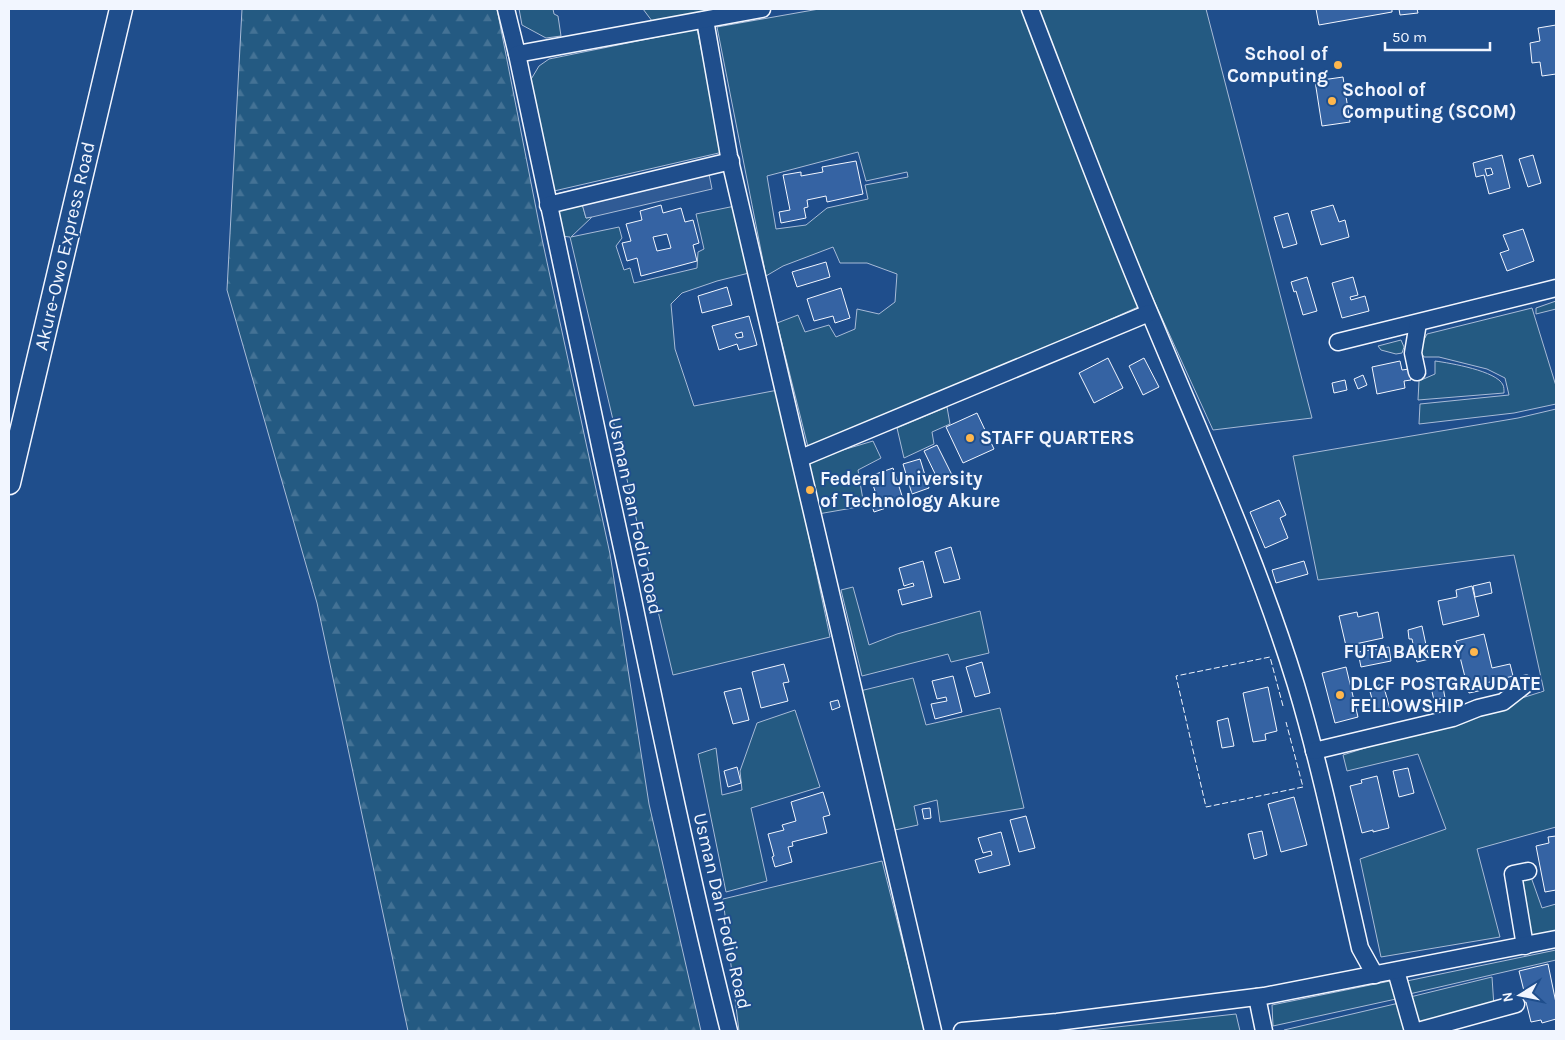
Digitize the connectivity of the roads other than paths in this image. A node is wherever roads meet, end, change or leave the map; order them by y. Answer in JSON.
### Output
{"nodes":[{"id":1,"x":121,"y":9,"type":"edge"},
{"id":2,"x":506,"y":9,"type":"edge"},
{"id":3,"x":762,"y":9,"type":"edge"},
{"id":4,"x":1030,"y":9,"type":"edge"},
{"id":5,"x":705,"y":20,"type":"junction"},
{"id":6,"x":517,"y":54,"type":"junction"},
{"id":7,"x":730,"y":161,"type":"junction"},
{"id":8,"x":548,"y":204,"type":"junction"},
{"id":9,"x":1556,"y":288,"type":"edge"},
{"id":10,"x":1149,"y":313,"type":"junction"},
{"id":11,"x":1418,"y":323,"type":"junction"},
{"id":12,"x":1338,"y":342,"type":"dead end"},
{"id":13,"x":1417,"y":372,"type":"dead end"},
{"id":14,"x":801,"y":458,"type":"junction"},
{"id":15,"x":9,"y":483,"type":"edge"},
{"id":16,"x":1526,"y":684,"type":"dead end"},
{"id":17,"x":1314,"y":751,"type":"junction"},
{"id":18,"x":1528,"y":871,"type":"dead end"},
{"id":19,"x":1556,"y":939,"type":"edge"},
{"id":20,"x":1525,"y":946,"type":"junction"},
{"id":21,"x":1360,"y":948,"type":"junction"},
{"id":22,"x":1396,"y":972,"type":"junction"},
{"id":23,"x":1375,"y":975,"type":"junction"},
{"id":24,"x":1352,"y":978,"type":"junction"},
{"id":25,"x":1257,"y":997,"type":"junction"},
{"id":26,"x":1516,"y":1004,"type":"dead end"},
{"id":27,"x":1059,"y":1027,"type":"edge"},
{"id":28,"x":1443,"y":1028,"type":"edge"},
{"id":29,"x":729,"y":1031,"type":"edge"},
{"id":30,"x":933,"y":1031,"type":"edge"},
{"id":31,"x":962,"y":1031,"type":"edge"},
{"id":32,"x":1264,"y":1031,"type":"edge"},
{"id":33,"x":1413,"y":1031,"type":"edge"},
{"id":34,"x":1418,"y":1031,"type":"edge"}],
"edges":[{"from":1,"to":15,"type":"highway","name":"Akure-Owo Express Road"},
{"from":2,"to":6,"type":"street","name":"Usman Dan Fodio Road"},
{"from":3,"to":5,"type":"street"},
{"from":4,"to":10,"type":"street"},
{"from":5,"to":6,"type":"street"},
{"from":5,"to":7,"type":"street"},
{"from":6,"to":8,"type":"street","name":"Usman Dan Fodio Road"},
{"from":7,"to":8,"type":"street"},
{"from":7,"to":14,"type":"street"},
{"from":8,"to":29,"type":"street","name":"Usman Dan Fodio Road"},
{"from":9,"to":11,"type":"street"},
{"from":10,"to":14,"type":"street"},
{"from":10,"to":17,"type":"street"},
{"from":11,"to":12,"type":"street"},
{"from":11,"to":13,"type":"street"},
{"from":14,"to":30,"type":"street"},
{"from":16,"to":17,"type":"street"},
{"from":17,"to":21,"type":"street"},
{"from":18,"to":20,"type":"street"},
{"from":19,"to":20,"type":"street"},
{"from":20,"to":22,"type":"street"},
{"from":21,"to":23,"type":"street"},
{"from":21,"to":24,"type":"street"},
{"from":22,"to":23,"type":"street"},
{"from":22,"to":33,"type":"street"},
{"from":23,"to":24,"type":"street"},
{"from":24,"to":25,"type":"street"},
{"from":25,"to":27,"type":"street"},
{"from":25,"to":32,"type":"street"},
{"from":26,"to":28,"type":"street"},
{"from":27,"to":31,"type":"street"},
{"from":28,"to":34,"type":"street"}]}
